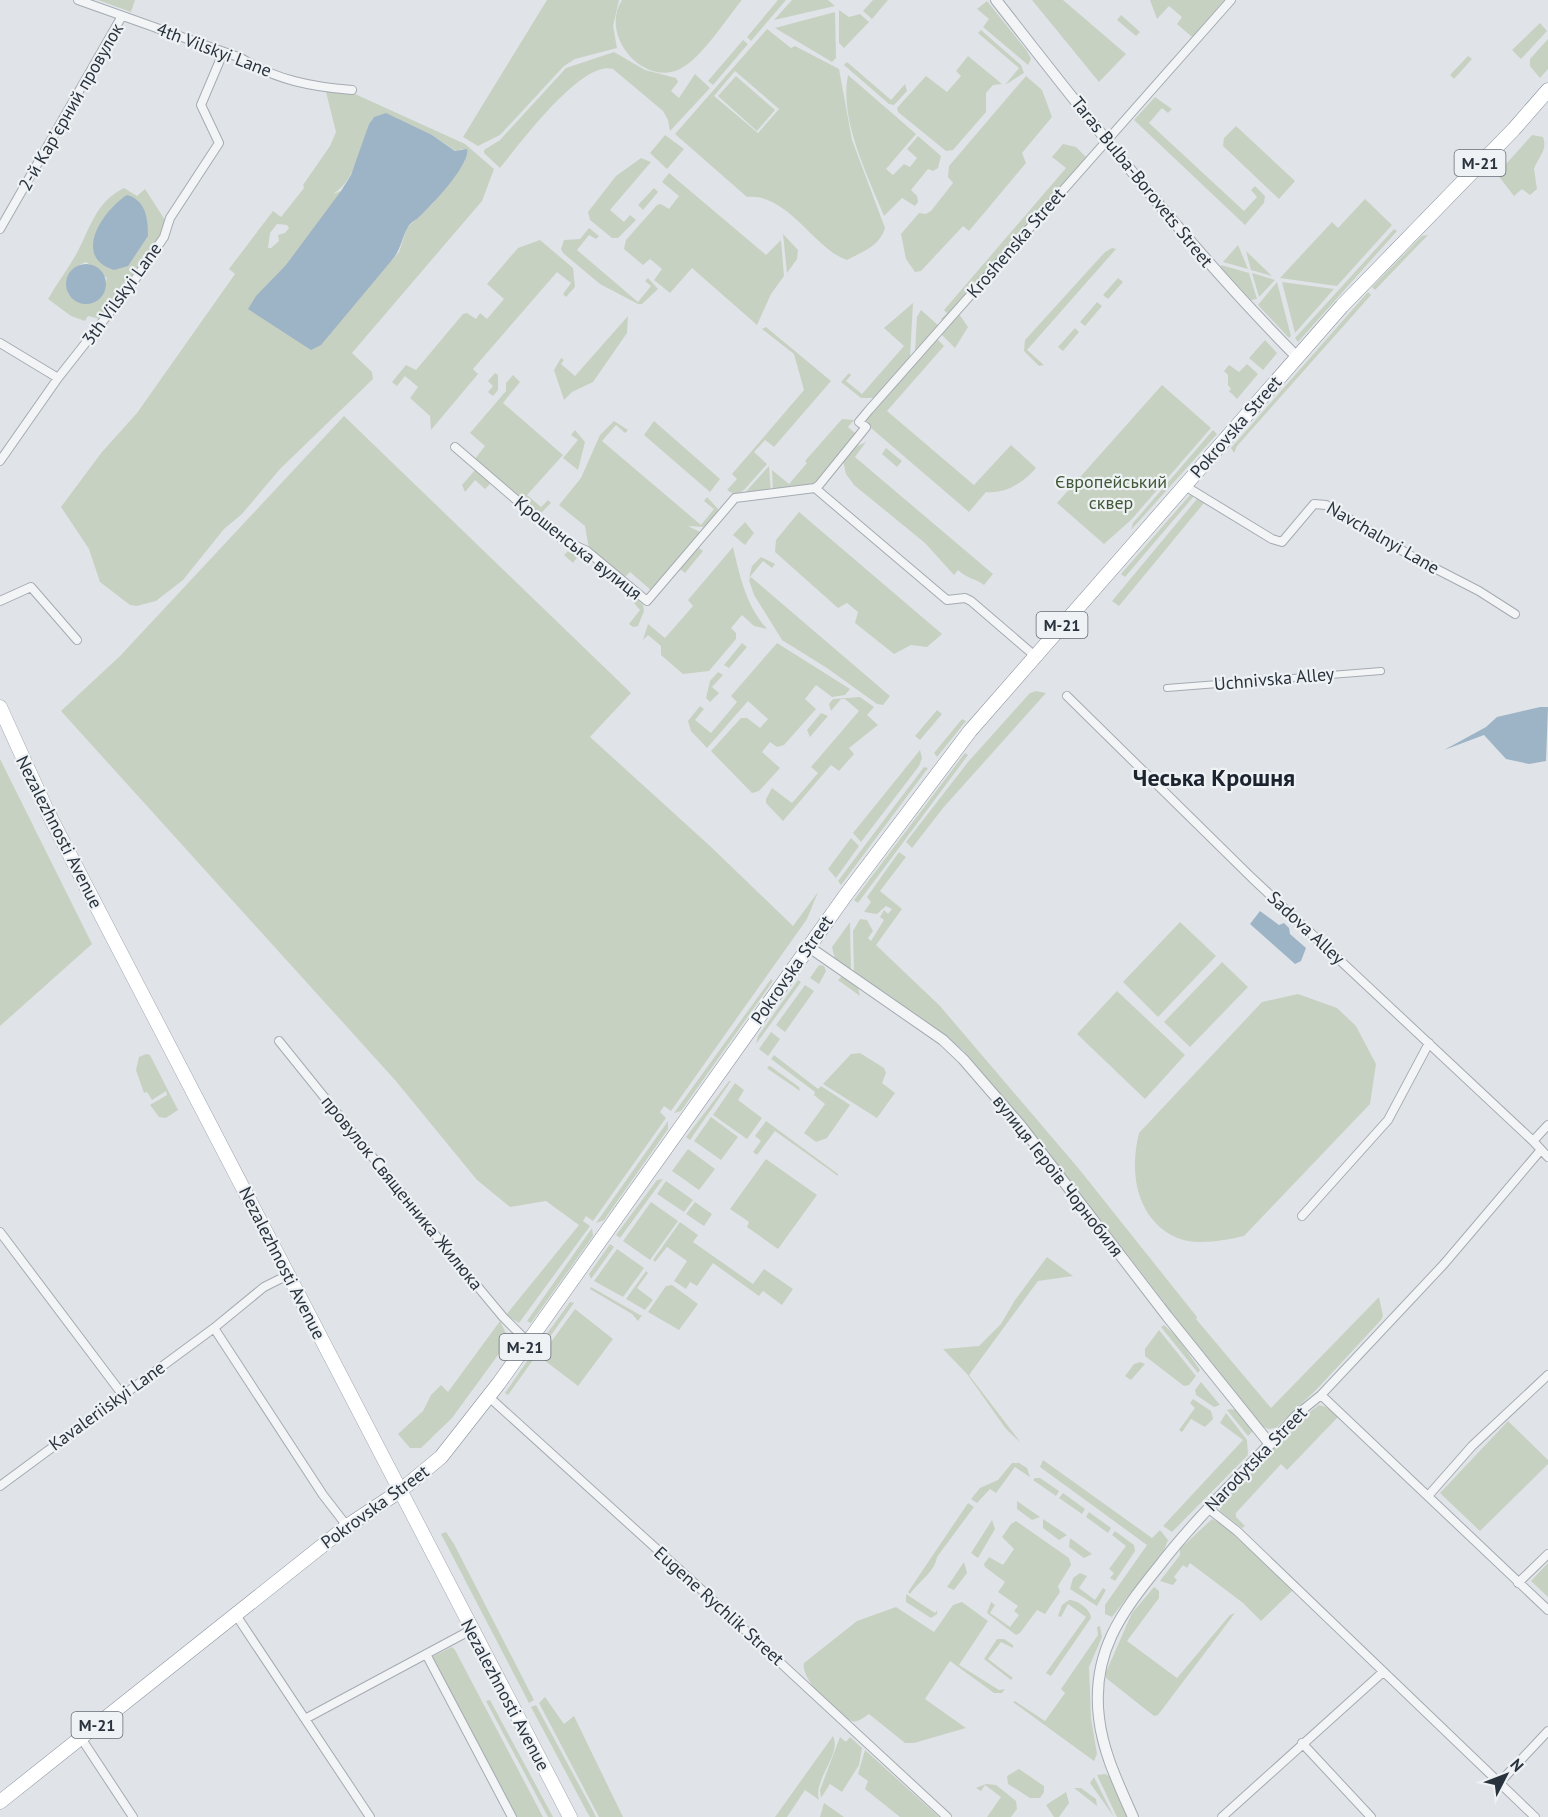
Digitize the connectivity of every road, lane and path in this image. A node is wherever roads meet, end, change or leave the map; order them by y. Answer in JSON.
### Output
{"nodes":[{"id":1,"x":78,"y":0,"type":"edge"},
{"id":2,"x":996,"y":0,"type":"edge"},
{"id":3,"x":1231,"y":0,"type":"edge"},
{"id":4,"x":122,"y":16,"type":"junction"},
{"id":5,"x":223,"y":52,"type":"junction"},
{"id":6,"x":352,"y":90,"type":"dead end"},
{"id":7,"x":1548,"y":90,"type":"edge"},
{"id":8,"x":1107,"y":140,"type":"junction"},
{"id":9,"x":0,"y":229,"type":"edge"},
{"id":10,"x":0,"y":344,"type":"edge"},
{"id":11,"x":1297,"y":357,"type":"junction"},
{"id":12,"x":58,"y":378,"type":"junction"},
{"id":13,"x":455,"y":447,"type":"dead end"},
{"id":14,"x":0,"y":461,"type":"edge"},
{"id":15,"x":1185,"y":486,"type":"junction"},
{"id":16,"x":815,"y":488,"type":"junction"},
{"id":17,"x":0,"y":601,"type":"edge"},
{"id":18,"x":1515,"y":614,"type":"dead end"},
{"id":19,"x":77,"y":639,"type":"dead end"},
{"id":20,"x":1035,"y":656,"type":"junction"},
{"id":21,"x":1381,"y":671,"type":"dead end"},
{"id":22,"x":1167,"y":688,"type":"dead end"},
{"id":23,"x":1067,"y":696,"type":"dead end"},
{"id":24,"x":0,"y":707,"type":"edge"},
{"id":25,"x":809,"y":948,"type":"junction"},
{"id":26,"x":279,"y":1041,"type":"dead end"},
{"id":27,"x":1429,"y":1043,"type":"junction"},
{"id":28,"x":1548,"y":1125,"type":"edge"},
{"id":29,"x":1533,"y":1141,"type":"junction"},
{"id":30,"x":1540,"y":1151,"type":"junction"},
{"id":31,"x":1548,"y":1158,"type":"edge"},
{"id":32,"x":1302,"y":1216,"type":"dead end"},
{"id":33,"x":0,"y":1232,"type":"edge"},
{"id":34,"x":288,"y":1275,"type":"junction"},
{"id":35,"x":214,"y":1328,"type":"junction"},
{"id":36,"x":528,"y":1342,"type":"junction"},
{"id":37,"x":1548,"y":1376,"type":"edge"},
{"id":38,"x":122,"y":1394,"type":"junction"},
{"id":39,"x":1321,"y":1395,"type":"junction"},
{"id":40,"x":489,"y":1397,"type":"junction"},
{"id":41,"x":1270,"y":1444,"type":"junction"},
{"id":42,"x":0,"y":1485,"type":"edge"},
{"id":43,"x":400,"y":1491,"type":"junction"},
{"id":44,"x":1428,"y":1496,"type":"junction"},
{"id":45,"x":1209,"y":1509,"type":"junction"},
{"id":46,"x":346,"y":1526,"type":"junction"},
{"id":47,"x":1548,"y":1554,"type":"edge"},
{"id":48,"x":1518,"y":1583,"type":"junction"},
{"id":49,"x":1548,"y":1610,"type":"edge"},
{"id":50,"x":236,"y":1615,"type":"junction"},
{"id":51,"x":471,"y":1630,"type":"junction"},
{"id":52,"x":426,"y":1654,"type":"junction"},
{"id":53,"x":1383,"y":1672,"type":"junction"},
{"id":54,"x":305,"y":1719,"type":"junction"},
{"id":55,"x":1548,"y":1731,"type":"edge"},
{"id":56,"x":81,"y":1738,"type":"junction"},
{"id":57,"x":1302,"y":1743,"type":"junction"},
{"id":58,"x":1500,"y":1781,"type":"junction"},
{"id":59,"x":0,"y":1802,"type":"edge"},
{"id":60,"x":133,"y":1817,"type":"edge"},
{"id":61,"x":370,"y":1817,"type":"edge"},
{"id":62,"x":512,"y":1817,"type":"edge"},
{"id":63,"x":570,"y":1817,"type":"edge"},
{"id":64,"x":947,"y":1817,"type":"edge"},
{"id":65,"x":1133,"y":1817,"type":"edge"},
{"id":66,"x":1222,"y":1817,"type":"edge"},
{"id":67,"x":1371,"y":1817,"type":"edge"},
{"id":68,"x":1536,"y":1817,"type":"edge"}],
"edges":[{"from":1,"to":4,"type":"street","name":"4th Vilskyi Lane"},
{"from":2,"to":8,"type":"street","name":"Taras Bulba-Borovets Street"},
{"from":3,"to":8,"type":"street","name":"Kroshenska Street"},
{"from":4,"to":5,"type":"street","name":"4th Vilskyi Lane"},
{"from":4,"to":9,"type":"street","name":"2-й Карʼєрний провулок"},
{"from":5,"to":6,"type":"street","name":"4th Vilskyi Lane"},
{"from":5,"to":12,"type":"street","name":"3th Vilskyi Lane"},
{"from":7,"to":11,"type":"main road","name":"Pokrovska Street","number":"М-21"},
{"from":8,"to":11,"type":"street","name":"Taras Bulba-Borovets Street"},
{"from":8,"to":16,"type":"street","name":"Kroshenska Street"},
{"from":10,"to":12,"type":"street"},
{"from":11,"to":15,"type":"main road","name":"Pokrovska Street","number":"М-21"},
{"from":12,"to":14,"type":"street","name":"3th Vilskyi Lane"},
{"from":13,"to":16,"type":"street","name":"Крошенська вулиця"},
{"from":15,"to":18,"type":"street","name":"Navchalnyi Lane"},
{"from":15,"to":20,"type":"main road","name":"Pokrovska Street","number":"М-21"},
{"from":16,"to":20,"type":"street"},
{"from":17,"to":19,"type":"street"},
{"from":20,"to":25,"type":"main road","name":"Pokrovska Street","number":"М-21"},
{"from":21,"to":22,"type":"street","name":"Uchnivska Alley"},
{"from":23,"to":27,"type":"street","name":"Sadova Alley"},
{"from":24,"to":34,"type":"main road","name":"Nezalezhnosti Avenue"},
{"from":25,"to":36,"type":"main road","name":"Pokrovska Street","number":"М-21"},
{"from":25,"to":41,"type":"street","name":"вулиця Героїв Чорнобиля"},
{"from":26,"to":36,"type":"street","name":"провулок Священника Жилюка"},
{"from":27,"to":29,"type":"street","name":"Sadova Alley"},
{"from":27,"to":32,"type":"street"},
{"from":28,"to":29,"type":"street"},
{"from":29,"to":30,"type":"street","name":"Sadova Alley"},
{"from":30,"to":31,"type":"street","name":"Sadova Alley"},
{"from":30,"to":39,"type":"street","name":"Narodytska Street"},
{"from":33,"to":38,"type":"street"},
{"from":34,"to":35,"type":"street","name":"Kavaleriiskyi Lane"},
{"from":34,"to":43,"type":"main road","name":"Nezalezhnosti Avenue"},
{"from":35,"to":38,"type":"street","name":"Kavaleriiskyi Lane"},
{"from":35,"to":46,"type":"street"},
{"from":36,"to":40,"type":"main road","name":"Pokrovska Street","number":"М-21"},
{"from":37,"to":44,"type":"street"},
{"from":38,"to":42,"type":"street","name":"Kavaleriiskyi Lane"},
{"from":39,"to":41,"type":"street","name":"Narodytska Street"},
{"from":39,"to":44,"type":"street"},
{"from":40,"to":43,"type":"main road","name":"Pokrovska Street","number":"М-21"},
{"from":40,"to":64,"type":"street","name":"Eugene Rychlik Street"},
{"from":41,"to":45,"type":"street","name":"Narodytska Street"},
{"from":43,"to":46,"type":"main road","name":"Pokrovska Street","number":"М-21"},
{"from":43,"to":51,"type":"main road","name":"Nezalezhnosti Avenue"},
{"from":44,"to":48,"type":"street"},
{"from":45,"to":53,"type":"street"},
{"from":45,"to":65,"type":"street","name":"Narodytska Street"},
{"from":46,"to":50,"type":"main road","name":"Pokrovska Street","number":"М-21"},
{"from":47,"to":48,"type":"street"},
{"from":48,"to":49,"type":"street"},
{"from":50,"to":54,"type":"street"},
{"from":50,"to":56,"type":"main road","name":"Pokrovska Street","number":"М-21"},
{"from":51,"to":52,"type":"street"},
{"from":51,"to":63,"type":"main road","name":"Nezalezhnosti Avenue"},
{"from":52,"to":54,"type":"street"},
{"from":52,"to":62,"type":"street"},
{"from":53,"to":57,"type":"street"},
{"from":53,"to":58,"type":"street"},
{"from":54,"to":61,"type":"street"},
{"from":55,"to":58,"type":"street"},
{"from":56,"to":59,"type":"main road","name":"Pokrovska Street","number":"М-21"},
{"from":56,"to":60,"type":"street"},
{"from":57,"to":66,"type":"street"},
{"from":57,"to":67,"type":"street"},
{"from":58,"to":68,"type":"street"}]}
